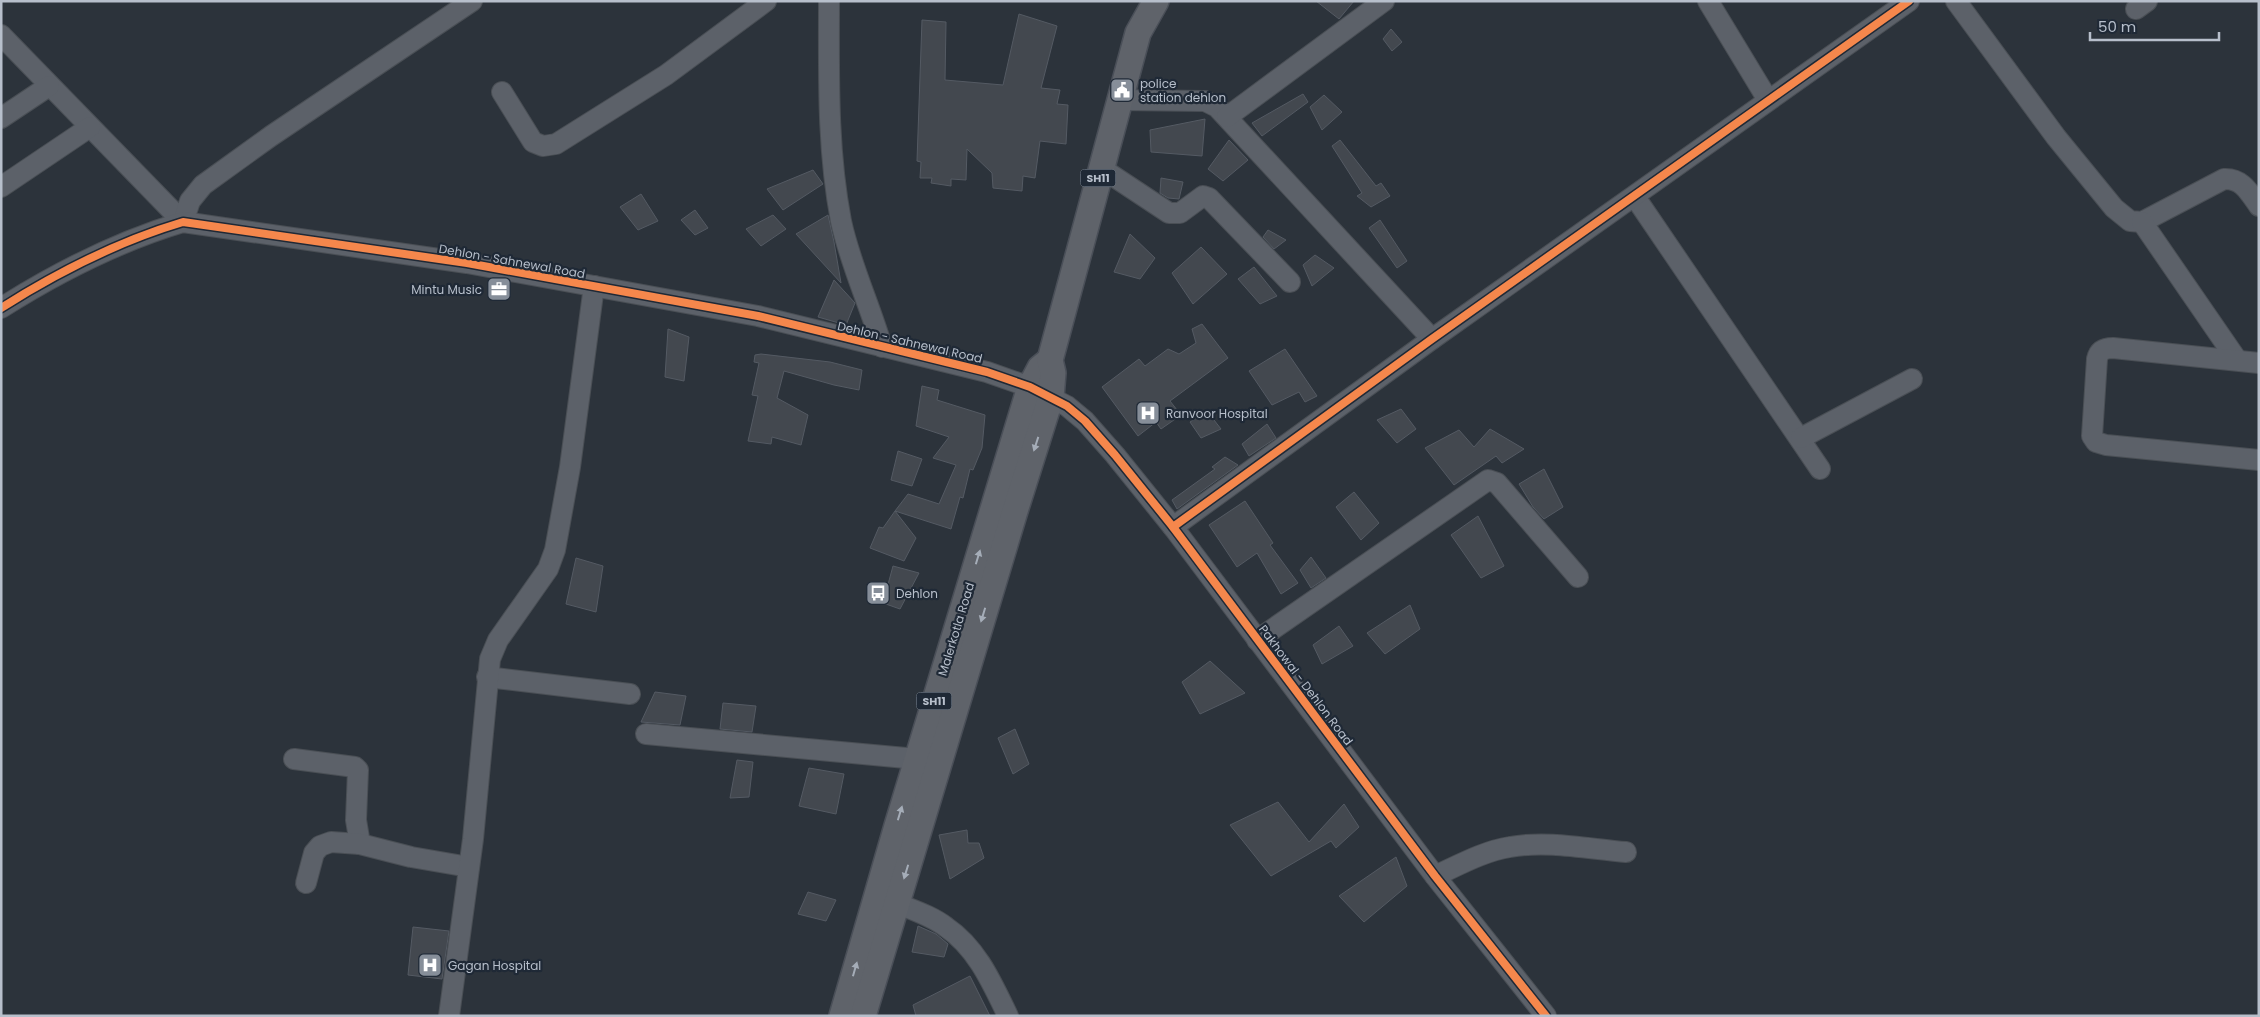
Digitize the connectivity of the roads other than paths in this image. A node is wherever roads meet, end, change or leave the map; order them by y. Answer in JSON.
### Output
{"nodes":[{"id":1,"x":472,"y":1,"type":"edge"},
{"id":2,"x":766,"y":1,"type":"edge"},
{"id":3,"x":829,"y":1,"type":"edge"},
{"id":4,"x":1156,"y":1,"type":"edge"},
{"id":5,"x":1384,"y":1,"type":"edge"},
{"id":6,"x":1708,"y":1,"type":"edge"},
{"id":7,"x":1909,"y":1,"type":"edge"},
{"id":8,"x":1956,"y":1,"type":"edge"},
{"id":9,"x":6,"y":47,"type":"edge"},
{"id":10,"x":49,"y":86,"type":"junction"},
{"id":11,"x":502,"y":92,"type":"dead end"},
{"id":12,"x":1120,"y":100,"type":"junction"},
{"id":13,"x":1768,"y":100,"type":"junction"},
{"id":14,"x":1227,"y":117,"type":"junction"},
{"id":15,"x":1,"y":118,"type":"edge"},
{"id":16,"x":90,"y":127,"type":"junction"},
{"id":17,"x":1101,"y":168,"type":"junction"},
{"id":18,"x":1,"y":187,"type":"edge"},
{"id":19,"x":1635,"y":197,"type":"junction"},
{"id":20,"x":2259,"y":206,"type":"edge"},
{"id":21,"x":184,"y":222,"type":"junction"},
{"id":22,"x":2142,"y":222,"type":"junction"},
{"id":23,"x":1290,"y":282,"type":"dead end"},
{"id":24,"x":594,"y":286,"type":"junction"},
{"id":25,"x":1,"y":308,"type":"edge"},
{"id":26,"x":1432,"y":339,"type":"junction"},
{"id":27,"x":882,"y":347,"type":"junction"},
{"id":28,"x":2237,"y":360,"type":"junction"},
{"id":29,"x":2259,"y":363,"type":"edge"},
{"id":30,"x":1912,"y":379,"type":"dead end"},
{"id":31,"x":1041,"y":392,"type":"junction"},
{"id":32,"x":1800,"y":438,"type":"junction"},
{"id":33,"x":2259,"y":460,"type":"edge"},
{"id":34,"x":1820,"y":469,"type":"dead end"},
{"id":35,"x":1173,"y":527,"type":"junction"},
{"id":36,"x":1578,"y":577,"type":"dead end"},
{"id":37,"x":1257,"y":640,"type":"junction"},
{"id":38,"x":487,"y":677,"type":"junction"},
{"id":39,"x":630,"y":694,"type":"dead end"},
{"id":40,"x":646,"y":734,"type":"dead end"},
{"id":41,"x":294,"y":759,"type":"dead end"},
{"id":42,"x":917,"y":759,"type":"junction"},
{"id":43,"x":360,"y":844,"type":"junction"},
{"id":44,"x":1626,"y":852,"type":"dead end"},
{"id":45,"x":469,"y":867,"type":"junction"},
{"id":46,"x":1435,"y":876,"type":"junction"},
{"id":47,"x":306,"y":883,"type":"dead end"},
{"id":48,"x":896,"y":903,"type":"junction"},
{"id":49,"x":449,"y":1016,"type":"edge"},
{"id":50,"x":842,"y":1016,"type":"edge"},
{"id":51,"x":863,"y":1016,"type":"edge"},
{"id":52,"x":1008,"y":1016,"type":"edge"},
{"id":53,"x":1546,"y":1016,"type":"edge"}],
"edges":[{"from":1,"to":21,"type":"street"},
{"from":2,"to":11,"type":"street"},
{"from":3,"to":27,"type":"street"},
{"from":4,"to":12,"type":"main road","number":"SH11"},
{"from":5,"to":14,"type":"street"},
{"from":6,"to":13,"type":"street"},
{"from":7,"to":13,"type":"street"},
{"from":8,"to":22,"type":"street"},
{"from":9,"to":10,"type":"street"},
{"from":10,"to":15,"type":"street"},
{"from":10,"to":16,"type":"street"},
{"from":12,"to":14,"type":"street"},
{"from":12,"to":17,"type":"main road","number":"SH11"},
{"from":13,"to":19,"type":"street"},
{"from":14,"to":26,"type":"street"},
{"from":16,"to":18,"type":"street"},
{"from":16,"to":21,"type":"street"},
{"from":17,"to":23,"type":"street"},
{"from":17,"to":31,"type":"main road","number":"SH11"},
{"from":19,"to":26,"type":"street"},
{"from":19,"to":32,"type":"street"},
{"from":20,"to":22,"type":"street"},
{"from":21,"to":24,"type":"street","name":"Dehlon - Sahnewal Road"},
{"from":21,"to":25,"type":"street","name":"Dehlon - Sahnewal Road"},
{"from":22,"to":28,"type":"street"},
{"from":24,"to":27,"type":"street","name":"Dehlon - Sahnewal Road"},
{"from":24,"to":38,"type":"street"},
{"from":26,"to":35,"type":"street"},
{"from":27,"to":31,"type":"street","name":"Dehlon - Sahnewal Road"},
{"from":28,"to":29,"type":"street"},
{"from":28,"to":33,"type":"street"},
{"from":30,"to":32,"type":"street"},
{"from":31,"to":35,"type":"street","name":"Pakhowal - Dehlon Road"},
{"from":42,"to":31,"type":"main road","name":"Malerkotla Road","number":"SH11","one_way":true},
{"from":31,"to":48,"type":"main road","name":"Malerkotla Road","number":"SH11","one_way":true},
{"from":32,"to":34,"type":"street"},
{"from":35,"to":37,"type":"street","name":"Pakhowal - Dehlon Road"},
{"from":36,"to":37,"type":"street"},
{"from":37,"to":46,"type":"street","name":"Pakhowal - Dehlon Road"},
{"from":38,"to":39,"type":"street"},
{"from":38,"to":45,"type":"street"},
{"from":40,"to":42,"type":"street"},
{"from":41,"to":43,"type":"street"},
{"from":50,"to":42,"type":"main road","name":"Malerkotla Road","number":"SH11","one_way":true},
{"from":43,"to":45,"type":"street"},
{"from":43,"to":47,"type":"street"},
{"from":44,"to":46,"type":"street"},
{"from":45,"to":49,"type":"street"},
{"from":46,"to":53,"type":"street","name":"Pakhowal - Dehlon Road"},
{"from":48,"to":51,"type":"main road","name":"Malerkotla Road","number":"SH11"},
{"from":48,"to":52,"type":"street"}]}
